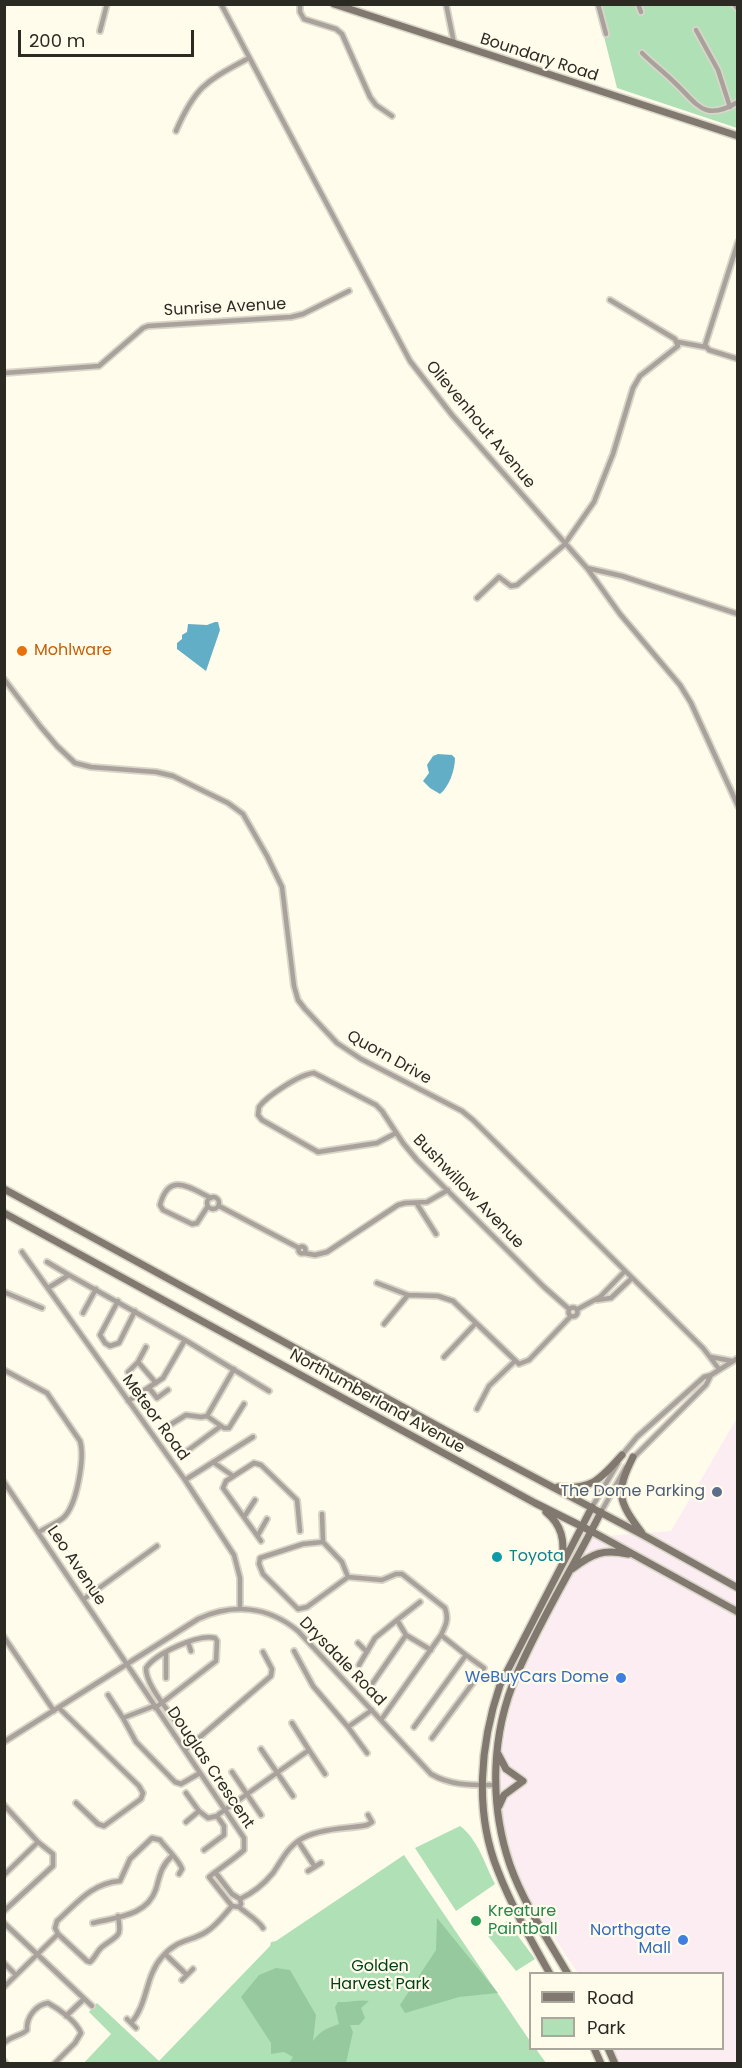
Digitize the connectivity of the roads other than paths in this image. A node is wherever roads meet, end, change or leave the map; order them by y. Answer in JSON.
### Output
{"nodes":[{"id":1,"x":107,"y":4,"type":"edge"},
{"id":2,"x":221,"y":4,"type":"edge"},
{"id":3,"x":300,"y":4,"type":"edge"},
{"id":4,"x":334,"y":4,"type":"edge"},
{"id":5,"x":446,"y":4,"type":"edge"},
{"id":6,"x":598,"y":4,"type":"edge"},
{"id":7,"x":638,"y":4,"type":"edge"},
{"id":8,"x":734,"y":4,"type":"edge"},
{"id":9,"x":738,"y":9,"type":"edge"},
{"id":10,"x":641,"y":12,"type":"dead end"},
{"id":11,"x":696,"y":30,"type":"dead end"},
{"id":12,"x":100,"y":31,"type":"dead end"},
{"id":13,"x":606,"y":34,"type":"dead end"},
{"id":14,"x":454,"y":45,"type":"junction"},
{"id":15,"x":642,"y":53,"type":"dead end"},
{"id":16,"x":249,"y":58,"type":"junction"},
{"id":17,"x":738,"y":102,"type":"edge"},
{"id":18,"x":730,"y":107,"type":"junction"},
{"id":19,"x":392,"y":116,"type":"dead end"},
{"id":20,"x":176,"y":131,"type":"dead end"},
{"id":21,"x":738,"y":136,"type":"edge"},
{"id":22,"x":738,"y":242,"type":"edge"},
{"id":23,"x":349,"y":291,"type":"dead end"},
{"id":24,"x":610,"y":300,"type":"dead end"},
{"id":25,"x":678,"y":342,"type":"junction"},
{"id":26,"x":705,"y":347,"type":"junction"},
{"id":27,"x":738,"y":359,"type":"edge"},
{"id":28,"x":4,"y":373,"type":"edge"},
{"id":29,"x":564,"y":545,"type":"junction"},
{"id":30,"x":587,"y":568,"type":"junction"},
{"id":31,"x":477,"y":598,"type":"dead end"},
{"id":32,"x":738,"y":614,"type":"edge"},
{"id":33,"x":4,"y":679,"type":"edge"},
{"id":34,"x":738,"y":806,"type":"edge"},
{"id":35,"x":396,"y":1133,"type":"junction"},
{"id":36,"x":4,"y":1189,"type":"edge"},
{"id":37,"x":448,"y":1190,"type":"junction"},
{"id":38,"x":211,"y":1198,"type":"junction"},
{"id":39,"x":417,"y":1204,"type":"junction"},
{"id":40,"x":208,"y":1206,"type":"junction"},
{"id":41,"x":219,"y":1206,"type":"junction"},
{"id":42,"x":4,"y":1213,"type":"edge"},
{"id":43,"x":436,"y":1234,"type":"dead end"},
{"id":44,"x":22,"y":1252,"type":"dead end"},
{"id":45,"x":47,"y":1262,"type":"dead end"},
{"id":46,"x":625,"y":1270,"type":"junction"},
{"id":47,"x":69,"y":1275,"type":"junction"},
{"id":48,"x":632,"y":1278,"type":"junction"},
{"id":49,"x":377,"y":1283,"type":"dead end"},
{"id":50,"x":48,"y":1288,"type":"junction"},
{"id":51,"x":96,"y":1289,"type":"junction"},
{"id":52,"x":4,"y":1292,"type":"edge"},
{"id":53,"x":408,"y":1295,"type":"junction"},
{"id":54,"x":594,"y":1300,"type":"junction"},
{"id":55,"x":118,"y":1301,"type":"junction"},
{"id":56,"x":42,"y":1308,"type":"dead end"},
{"id":57,"x":569,"y":1309,"type":"junction"},
{"id":58,"x":578,"y":1309,"type":"junction"},
{"id":59,"x":135,"y":1311,"type":"junction"},
{"id":60,"x":83,"y":1313,"type":"dead end"},
{"id":61,"x":571,"y":1316,"type":"junction"},
{"id":62,"x":476,"y":1323,"type":"junction"},
{"id":63,"x":384,"y":1324,"type":"dead end"},
{"id":64,"x":185,"y":1340,"type":"junction"},
{"id":65,"x":146,"y":1347,"type":"dead end"},
{"id":66,"x":444,"y":1356,"type":"dead end"},
{"id":67,"x":711,"y":1357,"type":"junction"},
{"id":68,"x":735,"y":1359,"type":"edge"},
{"id":69,"x":515,"y":1361,"type":"junction"},
{"id":70,"x":138,"y":1362,"type":"junction"},
{"id":71,"x":234,"y":1369,"type":"junction"},
{"id":72,"x":719,"y":1369,"type":"junction"},
{"id":73,"x":4,"y":1370,"type":"edge"},
{"id":74,"x":128,"y":1372,"type":"dead end"},
{"id":75,"x":711,"y":1375,"type":"junction"},
{"id":76,"x":156,"y":1383,"type":"junction"},
{"id":77,"x":149,"y":1388,"type":"junction"},
{"id":78,"x":168,"y":1390,"type":"dead end"},
{"id":79,"x":269,"y":1391,"type":"dead end"},
{"id":80,"x":157,"y":1398,"type":"junction"},
{"id":81,"x":128,"y":1401,"type":"junction"},
{"id":82,"x":150,"y":1403,"type":"dead end"},
{"id":83,"x":244,"y":1404,"type":"dead end"},
{"id":84,"x":477,"y":1409,"type":"dead end"},
{"id":85,"x":207,"y":1416,"type":"junction"},
{"id":86,"x":221,"y":1426,"type":"junction"},
{"id":87,"x":165,"y":1428,"type":"dead end"},
{"id":88,"x":253,"y":1437,"type":"dead end"},
{"id":89,"x":187,"y":1451,"type":"dead end"},
{"id":90,"x":622,"y":1455,"type":"junction"},
{"id":91,"x":633,"y":1457,"type":"junction"},
{"id":92,"x":213,"y":1462,"type":"junction"},
{"id":93,"x":232,"y":1476,"type":"junction"},
{"id":94,"x":184,"y":1480,"type":"junction"},
{"id":95,"x":4,"y":1482,"type":"edge"},
{"id":96,"x":553,"y":1486,"type":"junction"},
{"id":97,"x":255,"y":1500,"type":"dead end"},
{"id":98,"x":535,"y":1503,"type":"junction"},
{"id":99,"x":592,"y":1507,"type":"junction"},
{"id":100,"x":601,"y":1512,"type":"junction"},
{"id":101,"x":300,"y":1514,"type":"junction"},
{"id":102,"x":307,"y":1514,"type":"dead end"},
{"id":103,"x":322,"y":1514,"type":"dead end"},
{"id":104,"x":244,"y":1517,"type":"junction"},
{"id":105,"x":267,"y":1519,"type":"dead end"},
{"id":106,"x":582,"y":1526,"type":"junction"},
{"id":107,"x":300,"y":1531,"type":"dead end"},
{"id":108,"x":591,"y":1531,"type":"junction"},
{"id":109,"x":39,"y":1532,"type":"junction"},
{"id":110,"x":258,"y":1534,"type":"junction"},
{"id":111,"x":644,"y":1535,"type":"junction"},
{"id":112,"x":261,"y":1541,"type":"dead end"},
{"id":113,"x":323,"y":1542,"type":"junction"},
{"id":114,"x":157,"y":1546,"type":"dead end"},
{"id":115,"x":636,"y":1556,"type":"junction"},
{"id":116,"x":561,"y":1566,"type":"junction"},
{"id":117,"x":570,"y":1571,"type":"junction"},
{"id":118,"x":348,"y":1577,"type":"junction"},
{"id":119,"x":738,"y":1588,"type":"edge"},
{"id":120,"x":84,"y":1599,"type":"junction"},
{"id":121,"x":420,"y":1602,"type":"dead end"},
{"id":122,"x":240,"y":1608,"type":"junction"},
{"id":123,"x":738,"y":1612,"type":"edge"},
{"id":124,"x":398,"y":1620,"type":"junction"},
{"id":125,"x":406,"y":1635,"type":"junction"},
{"id":126,"x":441,"y":1635,"type":"junction"},
{"id":127,"x":4,"y":1637,"type":"edge"},
{"id":128,"x":188,"y":1642,"type":"junction"},
{"id":129,"x":358,"y":1643,"type":"dead end"},
{"id":130,"x":431,"y":1650,"type":"junction"},
{"id":131,"x":190,"y":1651,"type":"dead end"},
{"id":132,"x":294,"y":1651,"type":"dead end"},
{"id":133,"x":166,"y":1652,"type":"junction"},
{"id":134,"x":263,"y":1652,"type":"dead end"},
{"id":135,"x":367,"y":1652,"type":"junction"},
{"id":136,"x":466,"y":1655,"type":"junction"},
{"id":137,"x":216,"y":1660,"type":"junction"},
{"id":138,"x":126,"y":1665,"type":"junction"},
{"id":139,"x":358,"y":1665,"type":"dead end"},
{"id":140,"x":216,"y":1669,"type":"dead end"},
{"id":141,"x":166,"y":1678,"type":"dead end"},
{"id":142,"x":372,"y":1684,"type":"dead end"},
{"id":143,"x":108,"y":1695,"type":"dead end"},
{"id":144,"x":163,"y":1702,"type":"junction"},
{"id":145,"x":154,"y":1707,"type":"junction"},
{"id":146,"x":56,"y":1709,"type":"junction"},
{"id":147,"x":372,"y":1710,"type":"junction"},
{"id":148,"x":123,"y":1718,"type":"junction"},
{"id":149,"x":381,"y":1720,"type":"junction"},
{"id":150,"x":292,"y":1723,"type":"dead end"},
{"id":151,"x":178,"y":1725,"type":"dead end"},
{"id":152,"x":348,"y":1727,"type":"junction"},
{"id":153,"x":414,"y":1727,"type":"dead end"},
{"id":154,"x":432,"y":1738,"type":"dead end"},
{"id":155,"x":4,"y":1742,"type":"edge"},
{"id":156,"x":261,"y":1749,"type":"dead end"},
{"id":157,"x":309,"y":1749,"type":"junction"},
{"id":158,"x":184,"y":1750,"type":"junction"},
{"id":159,"x":497,"y":1751,"type":"junction"},
{"id":160,"x":367,"y":1753,"type":"dead end"},
{"id":161,"x":232,"y":1772,"type":"dead end"},
{"id":162,"x":276,"y":1772,"type":"junction"},
{"id":163,"x":200,"y":1773,"type":"junction"},
{"id":164,"x":325,"y":1774,"type":"dead end"},
{"id":165,"x":482,"y":1785,"type":"junction"},
{"id":166,"x":495,"y":1785,"type":"junction"},
{"id":167,"x":186,"y":1793,"type":"dead end"},
{"id":168,"x":247,"y":1794,"type":"junction"},
{"id":169,"x":293,"y":1796,"type":"dead end"},
{"id":170,"x":76,"y":1803,"type":"dead end"},
{"id":171,"x":4,"y":1805,"type":"edge"},
{"id":172,"x":224,"y":1809,"type":"junction"},
{"id":173,"x":199,"y":1811,"type":"junction"},
{"id":174,"x":499,"y":1812,"type":"junction"},
{"id":175,"x":261,"y":1815,"type":"dead end"},
{"id":176,"x":368,"y":1815,"type":"dead end"},
{"id":177,"x":217,"y":1816,"type":"junction"},
{"id":178,"x":186,"y":1822,"type":"dead end"},
{"id":179,"x":298,"y":1841,"type":"junction"},
{"id":180,"x":38,"y":1842,"type":"junction"},
{"id":181,"x":204,"y":1850,"type":"dead end"},
{"id":182,"x":172,"y":1856,"type":"junction"},
{"id":183,"x":321,"y":1863,"type":"dead end"},
{"id":184,"x":315,"y":1867,"type":"junction"},
{"id":185,"x":308,"y":1871,"type":"dead end"},
{"id":186,"x":215,"y":1872,"type":"junction"},
{"id":187,"x":179,"y":1874,"type":"dead end"},
{"id":188,"x":4,"y":1875,"type":"edge"},
{"id":189,"x":120,"y":1881,"type":"junction"},
{"id":190,"x":122,"y":1887,"type":"dead end"},
{"id":191,"x":240,"y":1899,"type":"junction"},
{"id":192,"x":232,"y":1906,"type":"junction"},
{"id":193,"x":240,"y":1906,"type":"junction"},
{"id":194,"x":4,"y":1911,"type":"edge"},
{"id":195,"x":118,"y":1916,"type":"junction"},
{"id":196,"x":4,"y":1923,"type":"edge"},
{"id":197,"x":93,"y":1923,"type":"dead end"},
{"id":198,"x":263,"y":1928,"type":"dead end"},
{"id":199,"x":58,"y":1934,"type":"junction"},
{"id":200,"x":36,"y":1954,"type":"junction"},
{"id":201,"x":165,"y":1954,"type":"junction"},
{"id":202,"x":4,"y":1963,"type":"edge"},
{"id":203,"x":193,"y":1969,"type":"dead end"},
{"id":204,"x":549,"y":1972,"type":"edge"},
{"id":205,"x":567,"y":1972,"type":"edge"},
{"id":206,"x":16,"y":1975,"type":"junction"},
{"id":207,"x":187,"y":1975,"type":"junction"},
{"id":208,"x":182,"y":1980,"type":"dead end"},
{"id":209,"x":4,"y":1987,"type":"edge"},
{"id":210,"x":84,"y":1999,"type":"junction"},
{"id":211,"x":92,"y":2006,"type":"dead end"},
{"id":212,"x":66,"y":2016,"type":"junction"},
{"id":213,"x":131,"y":2023,"type":"dead end"},
{"id":214,"x":4,"y":2043,"type":"edge"},
{"id":215,"x":594,"y":2050,"type":"edge"},
{"id":216,"x":608,"y":2050,"type":"edge"},
{"id":217,"x":54,"y":2064,"type":"edge"},
{"id":218,"x":601,"y":2064,"type":"edge"},
{"id":219,"x":615,"y":2064,"type":"edge"}],
"edges":[{"from":1,"to":12,"type":"street"},
{"from":2,"to":16,"type":"street","name":"Olievenhout Avenue"},
{"from":3,"to":19,"type":"street"},
{"from":4,"to":14,"type":"main road","name":"Boundary Road"},
{"from":5,"to":14,"type":"street"},
{"from":6,"to":13,"type":"street"},
{"from":7,"to":10,"type":"street"},
{"from":8,"to":9,"type":"street"},
{"from":11,"to":18,"type":"street"},
{"from":14,"to":21,"type":"main road","name":"Boundary Road"},
{"from":15,"to":18,"type":"street"},
{"from":16,"to":20,"type":"street"},
{"from":16,"to":29,"type":"street","name":"Olievenhout Avenue"},
{"from":17,"to":18,"type":"street"},
{"from":22,"to":26,"type":"street"},
{"from":23,"to":28,"type":"street","name":"Sunrise Avenue"},
{"from":24,"to":25,"type":"street"},
{"from":25,"to":26,"type":"street"},
{"from":25,"to":29,"type":"street"},
{"from":26,"to":27,"type":"street"},
{"from":29,"to":30,"type":"street","name":"Olievenhout Avenue"},
{"from":29,"to":31,"type":"street"},
{"from":30,"to":32,"type":"street"},
{"from":30,"to":34,"type":"street","name":"Olievenhout Avenue"},
{"from":33,"to":46,"type":"street","name":"Quorn Drive"},
{"from":35,"to":35,"type":"street","name":"Bushwillow Avenue"},
{"from":35,"to":37,"type":"street","name":"Bushwillow Avenue"},
{"from":36,"to":96,"type":"main road","name":"Northumberland Avenue"},
{"from":37,"to":39,"type":"street"},
{"from":37,"to":57,"type":"street","name":"Bushwillow Avenue"},
{"from":38,"to":40,"type":"street"},
{"from":38,"to":40,"type":"street"},
{"from":38,"to":41,"type":"street"},
{"from":39,"to":41,"type":"street"},
{"from":39,"to":43,"type":"street"},
{"from":40,"to":41,"type":"street"},
{"from":42,"to":98,"type":"main road","name":"Northumberland Avenue"},
{"from":44,"to":50,"type":"street","name":"Meteor Road"},
{"from":45,"to":47,"type":"street"},
{"from":46,"to":48,"type":"street","name":"Quorn Drive"},
{"from":46,"to":54,"type":"street"},
{"from":47,"to":50,"type":"street"},
{"from":47,"to":51,"type":"street"},
{"from":48,"to":54,"type":"street"},
{"from":48,"to":67,"type":"street","name":"Quorn Drive"},
{"from":49,"to":53,"type":"street"},
{"from":50,"to":81,"type":"street","name":"Meteor Road"},
{"from":51,"to":55,"type":"street"},
{"from":51,"to":60,"type":"street"},
{"from":52,"to":56,"type":"street"},
{"from":53,"to":62,"type":"street"},
{"from":53,"to":63,"type":"street"},
{"from":54,"to":58,"type":"street"},
{"from":55,"to":59,"type":"street"},
{"from":55,"to":59,"type":"street"},
{"from":57,"to":58,"type":"street"},
{"from":57,"to":61,"type":"street"},
{"from":58,"to":61,"type":"street"},
{"from":59,"to":64,"type":"street"},
{"from":61,"to":69,"type":"street"},
{"from":62,"to":66,"type":"street"},
{"from":62,"to":69,"type":"street"},
{"from":64,"to":71,"type":"street"},
{"from":64,"to":76,"type":"street"},
{"from":65,"to":70,"type":"street"},
{"from":67,"to":68,"type":"street"},
{"from":67,"to":72,"type":"street","name":"Quorn Drive"},
{"from":68,"to":72,"type":"street"},
{"from":69,"to":84,"type":"street"},
{"from":70,"to":74,"type":"street"},
{"from":70,"to":76,"type":"street"},
{"from":71,"to":79,"type":"street"},
{"from":71,"to":85,"type":"street"},
{"from":72,"to":75,"type":"street"},
{"from":73,"to":109,"type":"street"},
{"from":75,"to":90,"type":"street"},
{"from":75,"to":91,"type":"street"},
{"from":76,"to":77,"type":"street"},
{"from":77,"to":80,"type":"street"},
{"from":77,"to":81,"type":"street"},
{"from":78,"to":80,"type":"street"},
{"from":80,"to":82,"type":"street"},
{"from":81,"to":94,"type":"street","name":"Meteor Road"},
{"from":83,"to":86,"type":"street"},
{"from":85,"to":86,"type":"street"},
{"from":85,"to":87,"type":"street"},
{"from":86,"to":89,"type":"street"},
{"from":88,"to":92,"type":"street"},
{"from":90,"to":96,"type":"main road"},
{"from":90,"to":99,"type":"street"},
{"from":91,"to":100,"type":"street"},
{"from":91,"to":111,"type":"main road"},
{"from":92,"to":93,"type":"street"},
{"from":92,"to":94,"type":"street"},
{"from":93,"to":101,"type":"street"},
{"from":93,"to":104,"type":"street"},
{"from":94,"to":122,"type":"street","name":"Meteor Road"},
{"from":95,"to":109,"type":"street","name":"Leo Avenue"},
{"from":96,"to":99,"type":"main road","name":"Northumberland Avenue"},
{"from":97,"to":104,"type":"street"},
{"from":98,"to":106,"type":"main road","name":"Northumberland Avenue"},
{"from":98,"to":116,"type":"main road"},
{"from":99,"to":100,"type":"main road","name":"Northumberland Avenue"},
{"from":99,"to":106,"type":"main road"},
{"from":100,"to":108,"type":"main road"},
{"from":100,"to":111,"type":"main road","name":"Northumberland Avenue"},
{"from":101,"to":102,"type":"street"},
{"from":101,"to":107,"type":"street"},
{"from":103,"to":113,"type":"street"},
{"from":104,"to":110,"type":"street"},
{"from":105,"to":110,"type":"street"},
{"from":106,"to":108,"type":"main road","name":"Northumberland Avenue"},
{"from":106,"to":116,"type":"main road"},
{"from":108,"to":115,"type":"main road","name":"Northumberland Avenue"},
{"from":108,"to":117,"type":"main road"},
{"from":109,"to":120,"type":"street","name":"Leo Avenue"},
{"from":110,"to":112,"type":"street"},
{"from":111,"to":119,"type":"main road","name":"Northumberland Avenue"},
{"from":113,"to":118,"type":"street"},
{"from":113,"to":118,"type":"street"},
{"from":114,"to":120,"type":"street"},
{"from":115,"to":117,"type":"main road"},
{"from":115,"to":123,"type":"main road","name":"Northumberland Avenue"},
{"from":116,"to":165,"type":"main road"},
{"from":117,"to":159,"type":"main road"},
{"from":118,"to":126,"type":"street"},
{"from":120,"to":138,"type":"street","name":"Leo Avenue"},
{"from":121,"to":124,"type":"street"},
{"from":122,"to":138,"type":"street","name":"Drysdale Road"},
{"from":122,"to":147,"type":"street","name":"Drysdale Road"},
{"from":124,"to":125,"type":"street"},
{"from":124,"to":135,"type":"street"},
{"from":125,"to":130,"type":"street"},
{"from":125,"to":142,"type":"street"},
{"from":126,"to":130,"type":"street"},
{"from":126,"to":136,"type":"street"},
{"from":127,"to":146,"type":"street"},
{"from":128,"to":131,"type":"street"},
{"from":128,"to":133,"type":"street"},
{"from":128,"to":137,"type":"street"},
{"from":129,"to":135,"type":"street"},
{"from":130,"to":149,"type":"street"},
{"from":132,"to":152,"type":"street"},
{"from":133,"to":141,"type":"street"},
{"from":133,"to":144,"type":"street"},
{"from":134,"to":158,"type":"street"},
{"from":135,"to":139,"type":"street"},
{"from":136,"to":153,"type":"street"},
{"from":136,"to":154,"type":"street"},
{"from":137,"to":140,"type":"street"},
{"from":137,"to":144,"type":"street"},
{"from":138,"to":145,"type":"street","name":"Douglas Crescent"},
{"from":138,"to":146,"type":"street","name":"Drysdale Road"},
{"from":143,"to":148,"type":"street"},
{"from":144,"to":145,"type":"street"},
{"from":144,"to":151,"type":"street"},
{"from":145,"to":148,"type":"street"},
{"from":145,"to":158,"type":"street","name":"Douglas Crescent"},
{"from":146,"to":155,"type":"street","name":"Drysdale Road"},
{"from":146,"to":170,"type":"street"},
{"from":147,"to":149,"type":"street","name":"Drysdale Road"},
{"from":147,"to":152,"type":"street"},
{"from":148,"to":163,"type":"street"},
{"from":149,"to":165,"type":"street","name":"Drysdale Road"},
{"from":150,"to":157,"type":"street"},
{"from":152,"to":160,"type":"street"},
{"from":156,"to":162,"type":"street"},
{"from":157,"to":162,"type":"street"},
{"from":157,"to":164,"type":"street"},
{"from":158,"to":163,"type":"street","name":"Douglas Crescent"},
{"from":159,"to":166,"type":"main road"},
{"from":159,"to":174,"type":"main road"},
{"from":161,"to":168,"type":"street"},
{"from":162,"to":168,"type":"street"},
{"from":162,"to":169,"type":"street"},
{"from":163,"to":172,"type":"street","name":"Douglas Crescent"},
{"from":165,"to":166,"type":"street","name":"Drysdale Road"},
{"from":165,"to":204,"type":"main road"},
{"from":166,"to":174,"type":"main road"},
{"from":167,"to":173,"type":"street"},
{"from":168,"to":172,"type":"street"},
{"from":168,"to":175,"type":"street"},
{"from":171,"to":180,"type":"street"},
{"from":172,"to":177,"type":"street"},
{"from":172,"to":186,"type":"street","name":"Douglas Crescent"},
{"from":173,"to":177,"type":"street"},
{"from":173,"to":178,"type":"street"},
{"from":174,"to":205,"type":"main road"},
{"from":176,"to":179,"type":"street"},
{"from":177,"to":181,"type":"street"},
{"from":179,"to":184,"type":"street"},
{"from":179,"to":191,"type":"street"},
{"from":180,"to":188,"type":"street"},
{"from":180,"to":194,"type":"street"},
{"from":182,"to":187,"type":"street"},
{"from":182,"to":189,"type":"street"},
{"from":182,"to":195,"type":"street"},
{"from":183,"to":184,"type":"street"},
{"from":184,"to":185,"type":"street"},
{"from":186,"to":191,"type":"street"},
{"from":186,"to":192,"type":"street","name":"Douglas Crescent"},
{"from":189,"to":190,"type":"street"},
{"from":189,"to":199,"type":"street"},
{"from":191,"to":193,"type":"street"},
{"from":192,"to":193,"type":"street"},
{"from":192,"to":201,"type":"street"},
{"from":193,"to":198,"type":"street"},
{"from":195,"to":197,"type":"street"},
{"from":195,"to":199,"type":"street"},
{"from":196,"to":200,"type":"street"},
{"from":199,"to":200,"type":"street"},
{"from":200,"to":206,"type":"street"},
{"from":200,"to":210,"type":"street"},
{"from":201,"to":207,"type":"street"},
{"from":201,"to":213,"type":"street"},
{"from":202,"to":206,"type":"street"},
{"from":203,"to":207,"type":"street"},
{"from":206,"to":209,"type":"street"},
{"from":207,"to":208,"type":"street"},
{"from":210,"to":211,"type":"street"},
{"from":210,"to":212,"type":"street"},
{"from":212,"to":214,"type":"street"},
{"from":212,"to":217,"type":"street"},
{"from":215,"to":218,"type":"main road"},
{"from":216,"to":219,"type":"main road"}]}
